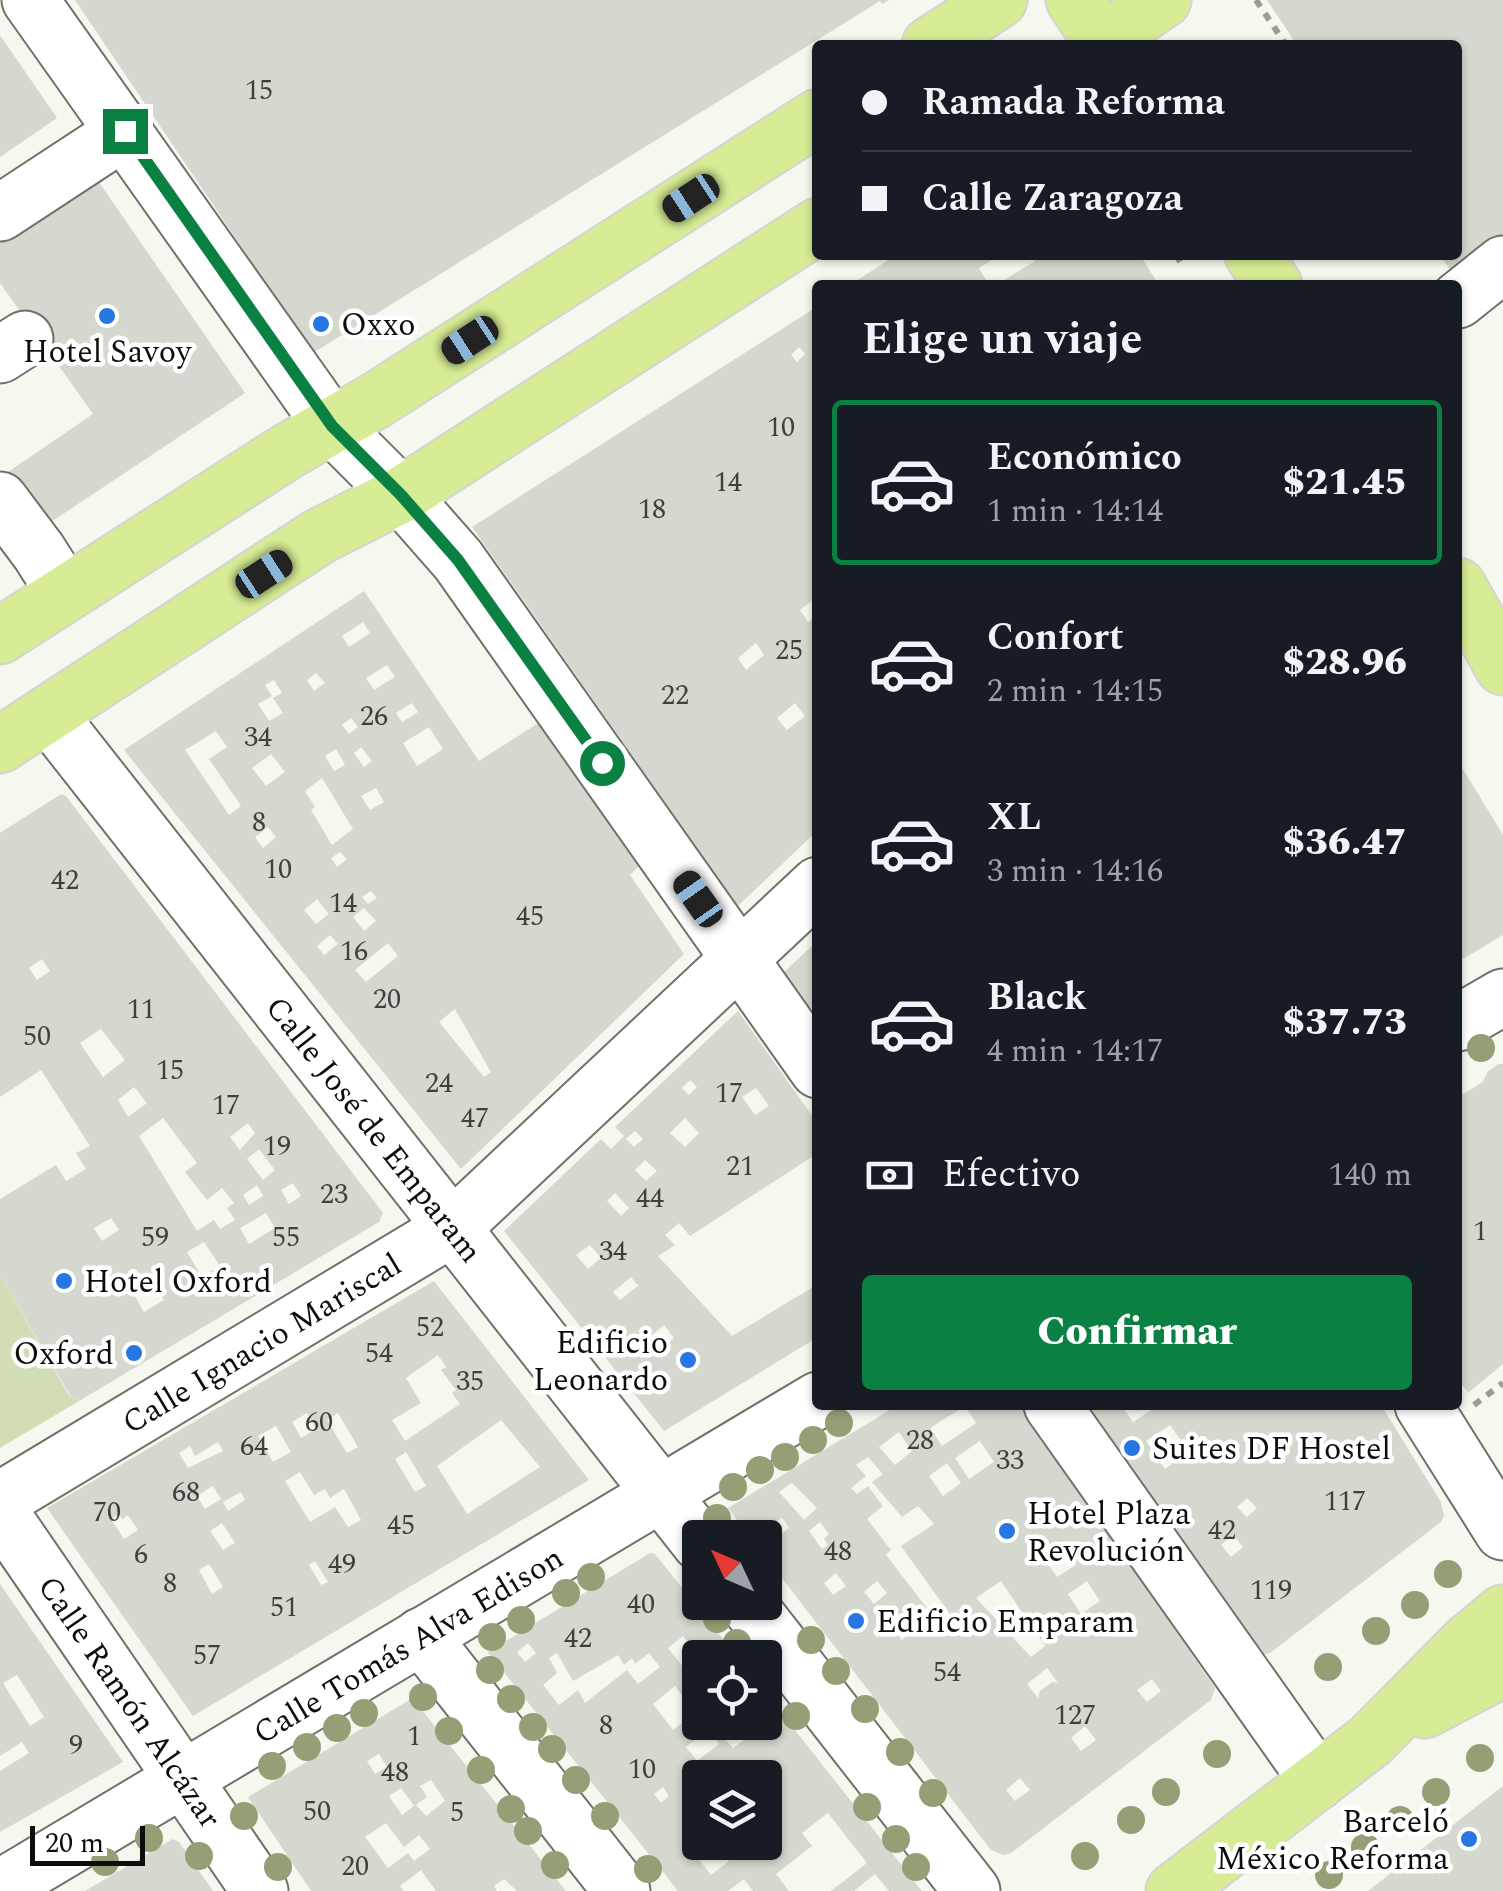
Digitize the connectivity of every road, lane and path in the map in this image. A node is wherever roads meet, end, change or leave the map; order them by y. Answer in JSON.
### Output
{"nodes":[{"id":1,"x":30,"y":0,"type":"edge"},
{"id":2,"x":999,"y":0,"type":"edge"},
{"id":3,"x":1256,"y":0,"type":"edge"},
{"id":4,"x":938,"y":40,"type":"edge"},
{"id":5,"x":1283,"y":40,"type":"edge"},
{"id":6,"x":812,"y":121,"type":"edge"},
{"id":7,"x":125,"y":131,"type":"junction"},
{"id":8,"x":0,"y":214,"type":"edge"},
{"id":9,"x":812,"y":230,"type":"edge"},
{"id":10,"x":1179,"y":260,"type":"edge"},
{"id":11,"x":1503,"y":264,"type":"edge"},
{"id":12,"x":1182,"y":265,"type":"dead end"},
{"id":13,"x":1462,"y":297,"type":"edge"},
{"id":14,"x":332,"y":426,"type":"junction"},
{"id":15,"x":401,"y":495,"type":"junction"},
{"id":16,"x":0,"y":500,"type":"edge"},
{"id":17,"x":65,"y":593,"type":"junction"},
{"id":18,"x":1462,"y":593,"type":"edge"},
{"id":19,"x":0,"y":636,"type":"edge"},
{"id":20,"x":1503,"y":667,"type":"edge"},
{"id":21,"x":48,"y":714,"type":"junction"},
{"id":22,"x":0,"y":745,"type":"edge"},
{"id":23,"x":812,"y":891,"type":"edge"},
{"id":24,"x":740,"y":958,"type":"junction"},
{"id":25,"x":1503,"y":997,"type":"edge"},
{"id":26,"x":1462,"y":1022,"type":"edge"},
{"id":27,"x":812,"y":1061,"type":"edge"},
{"id":28,"x":451,"y":1229,"type":"junction"},
{"id":29,"x":1503,"y":1383,"type":"edge"},
{"id":30,"x":1462,"y":1400,"type":"edge"},
{"id":31,"x":812,"y":1404,"type":"edge"},
{"id":32,"x":1056,"y":1410,"type":"edge"},
{"id":33,"x":1447,"y":1410,"type":"edge"},
{"id":34,"x":660,"y":1493,"type":"junction"},
{"id":35,"x":0,"y":1500,"type":"edge"},
{"id":36,"x":0,"y":1512,"type":"edge"},
{"id":37,"x":682,"y":1520,"type":"edge"},
{"id":38,"x":1503,"y":1532,"type":"edge"},
{"id":39,"x":1503,"y":1613,"type":"edge"},
{"id":40,"x":760,"y":1620,"type":"edge"},
{"id":41,"x":421,"y":1636,"type":"junction"},
{"id":42,"x":1503,"y":1669,"type":"edge"},
{"id":43,"x":1370,"y":1742,"type":"junction"},
{"id":44,"x":185,"y":1778,"type":"junction"},
{"id":45,"x":1318,"y":1782,"type":"junction"},
{"id":46,"x":0,"y":1888,"type":"edge"},
{"id":47,"x":260,"y":1891,"type":"edge"},
{"id":48,"x":622,"y":1891,"type":"edge"},
{"id":49,"x":972,"y":1891,"type":"edge"},
{"id":50,"x":1174,"y":1891,"type":"edge"}],
"edges":[{"from":1,"to":7,"type":"street"},
{"from":2,"to":4,"type":"main road"},
{"from":3,"to":5,"type":"path"},
{"from":6,"to":14,"type":"main road"},
{"from":7,"to":8,"type":"street"},
{"from":7,"to":14,"type":"street"},
{"from":9,"to":15,"type":"main road"},
{"from":10,"to":12,"type":"path"},
{"from":11,"to":13,"type":"street"},
{"from":14,"to":15,"type":"street"},
{"from":14,"to":17,"type":"main road"},
{"from":15,"to":21,"type":"main road"},
{"from":15,"to":24,"type":"street"},
{"from":16,"to":17,"type":"street"},
{"from":17,"to":19,"type":"main road"},
{"from":18,"to":20,"type":"main road"},
{"from":21,"to":22,"type":"main road"},
{"from":21,"to":28,"type":"street","name":"Calle José de Emparam"},
{"from":23,"to":24,"type":"street","name":"Calle Ignacio Mariscal"},
{"from":24,"to":27,"type":"street"},
{"from":24,"to":28,"type":"street","name":"Calle Ignacio Mariscal"},
{"from":25,"to":26,"type":"street"},
{"from":28,"to":34,"type":"street","name":"Calle José de Emparam"},
{"from":28,"to":35,"type":"street","name":"Calle Ignacio Mariscal"},
{"from":29,"to":30,"type":"path"},
{"from":31,"to":34,"type":"street","name":"Calle Tomás Alva Edison"},
{"from":32,"to":45,"type":"street"},
{"from":33,"to":38,"type":"street"},
{"from":34,"to":37,"type":"street","name":"Calle José de Emparam"},
{"from":34,"to":41,"type":"street","name":"Calle Tomás Alva Edison"},
{"from":36,"to":44,"type":"street","name":"Calle Ramón Alcázar"},
{"from":39,"to":43,"type":"main road"},
{"from":40,"to":49,"type":"street"},
{"from":41,"to":44,"type":"street","name":"Calle Tomás Alva Edison"},
{"from":41,"to":48,"type":"street"},
{"from":42,"to":43,"type":"main road"},
{"from":43,"to":45,"type":"main road"},
{"from":44,"to":46,"type":"street","name":"Calle Tomás Alva Edison"},
{"from":44,"to":47,"type":"street","name":"Calle Ramón Alcázar"},
{"from":45,"to":50,"type":"main road"}]}
